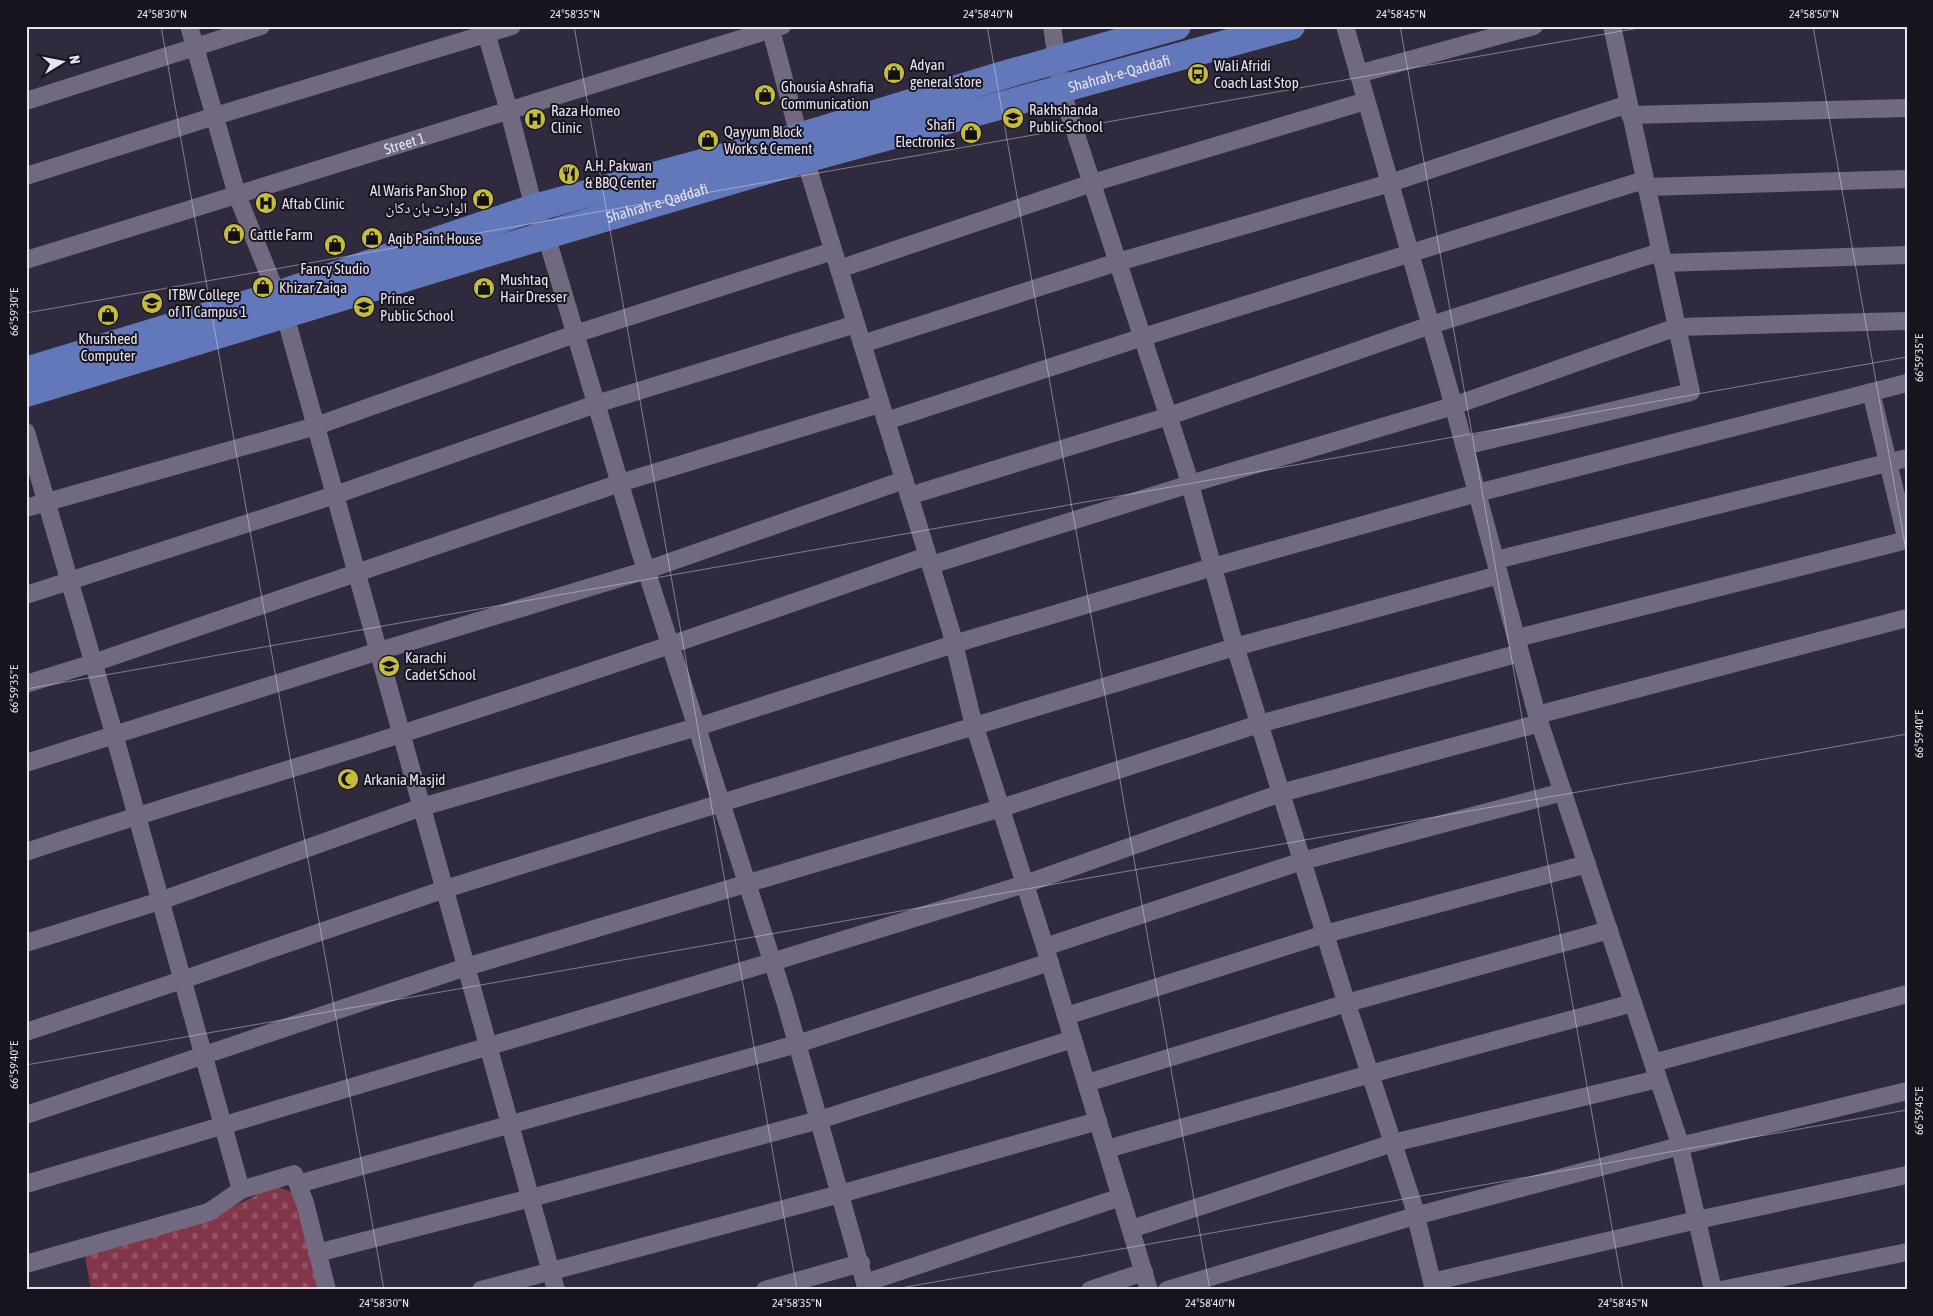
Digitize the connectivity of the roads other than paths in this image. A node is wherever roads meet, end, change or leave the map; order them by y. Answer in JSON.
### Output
{"nodes":[{"id":1,"x":190,"y":26,"type":"edge"},
{"id":2,"x":261,"y":26,"type":"edge"},
{"id":3,"x":512,"y":26,"type":"edge"},
{"id":4,"x":1052,"y":26,"type":"edge"},
{"id":5,"x":1178,"y":26,"type":"edge"},
{"id":6,"x":1291,"y":26,"type":"edge"},
{"id":7,"x":1345,"y":26,"type":"edge"},
{"id":8,"x":1534,"y":26,"type":"edge"},
{"id":9,"x":1612,"y":26,"type":"edge"},
{"id":10,"x":774,"y":27,"type":"edge"},
{"id":11,"x":485,"y":30,"type":"edge"},
{"id":12,"x":195,"y":48,"type":"junction"},
{"id":13,"x":1058,"y":60,"type":"junction"},
{"id":14,"x":1358,"y":74,"type":"junction"},
{"id":15,"x":1061,"y":89,"type":"junction"},
{"id":16,"x":26,"y":100,"type":"edge"},
{"id":17,"x":1366,"y":101,"type":"junction"},
{"id":18,"x":1907,"y":108,"type":"edge"},
{"id":19,"x":1629,"y":109,"type":"junction"},
{"id":20,"x":509,"y":111,"type":"junction"},
{"id":21,"x":215,"y":116,"type":"junction"},
{"id":22,"x":802,"y":148,"type":"junction"},
{"id":23,"x":26,"y":176,"type":"edge"},
{"id":24,"x":1907,"y":179,"type":"edge"},
{"id":25,"x":1092,"y":183,"type":"junction"},
{"id":26,"x":1390,"y":183,"type":"junction"},
{"id":27,"x":1645,"y":183,"type":"junction"},
{"id":28,"x":237,"y":195,"type":"junction"},
{"id":29,"x":534,"y":208,"type":"junction"},
{"id":30,"x":546,"y":236,"type":"junction"},
{"id":31,"x":833,"y":251,"type":"junction"},
{"id":32,"x":1410,"y":254,"type":"junction"},
{"id":33,"x":1907,"y":255,"type":"edge"},
{"id":34,"x":1661,"y":257,"type":"junction"},
{"id":35,"x":26,"y":260,"type":"edge"},
{"id":36,"x":1118,"y":262,"type":"junction"},
{"id":37,"x":839,"y":269,"type":"junction"},
{"id":38,"x":281,"y":305,"type":"junction"},
{"id":39,"x":1907,"y":321,"type":"edge"},
{"id":40,"x":856,"y":324,"type":"junction"},
{"id":41,"x":1431,"y":325,"type":"junction"},
{"id":42,"x":1677,"y":327,"type":"junction"},
{"id":43,"x":575,"y":334,"type":"junction"},
{"id":44,"x":1143,"y":337,"type":"junction"},
{"id":45,"x":862,"y":344,"type":"junction"},
{"id":46,"x":26,"y":372,"type":"edge"},
{"id":47,"x":1907,"y":383,"type":"edge"},
{"id":48,"x":1872,"y":392,"type":"junction"},
{"id":49,"x":26,"y":393,"type":"edge"},
{"id":50,"x":596,"y":404,"type":"junction"},
{"id":51,"x":1453,"y":406,"type":"junction"},
{"id":52,"x":883,"y":412,"type":"junction"},
{"id":53,"x":1168,"y":416,"type":"junction"},
{"id":54,"x":316,"y":426,"type":"junction"},
{"id":55,"x":26,"y":432,"type":"edge"},
{"id":56,"x":1464,"y":446,"type":"junction"},
{"id":57,"x":1907,"y":458,"type":"edge"},
{"id":58,"x":1888,"y":462,"type":"junction"},
{"id":59,"x":620,"y":483,"type":"junction"},
{"id":60,"x":1190,"y":484,"type":"junction"},
{"id":61,"x":906,"y":488,"type":"junction"},
{"id":62,"x":1477,"y":493,"type":"junction"},
{"id":63,"x":335,"y":495,"type":"junction"},
{"id":64,"x":47,"y":502,"type":"junction"},
{"id":65,"x":26,"y":508,"type":"edge"},
{"id":66,"x":1907,"y":540,"type":"edge"},
{"id":67,"x":929,"y":561,"type":"junction"},
{"id":68,"x":1213,"y":567,"type":"junction"},
{"id":69,"x":1497,"y":568,"type":"junction"},
{"id":70,"x":646,"y":570,"type":"junction"},
{"id":71,"x":356,"y":572,"type":"junction"},
{"id":72,"x":70,"y":582,"type":"junction"},
{"id":73,"x":26,"y":595,"type":"edge"},
{"id":74,"x":1907,"y":618,"type":"edge"},
{"id":75,"x":954,"y":644,"type":"junction"},
{"id":76,"x":1519,"y":645,"type":"junction"},
{"id":77,"x":670,"y":646,"type":"junction"},
{"id":78,"x":1235,"y":647,"type":"junction"},
{"id":79,"x":378,"y":651,"type":"junction"},
{"id":80,"x":93,"y":663,"type":"junction"},
{"id":81,"x":26,"y":684,"type":"edge"},
{"id":82,"x":1539,"y":719,"type":"junction"},
{"id":83,"x":1259,"y":724,"type":"junction"},
{"id":84,"x":975,"y":726,"type":"junction"},
{"id":85,"x":697,"y":727,"type":"junction"},
{"id":86,"x":402,"y":734,"type":"junction"},
{"id":87,"x":114,"y":735,"type":"junction"},
{"id":88,"x":26,"y":763,"type":"edge"},
{"id":89,"x":1563,"y":792,"type":"junction"},
{"id":90,"x":1281,"y":793,"type":"junction"},
{"id":91,"x":721,"y":803,"type":"junction"},
{"id":92,"x":422,"y":808,"type":"junction"},
{"id":93,"x":1001,"y":808,"type":"junction"},
{"id":94,"x":136,"y":815,"type":"junction"},
{"id":95,"x":26,"y":852,"type":"edge"},
{"id":96,"x":1302,"y":861,"type":"junction"},
{"id":97,"x":1587,"y":864,"type":"junction"},
{"id":98,"x":747,"y":884,"type":"junction"},
{"id":99,"x":1025,"y":884,"type":"junction"},
{"id":100,"x":445,"y":889,"type":"junction"},
{"id":101,"x":160,"y":901,"type":"junction"},
{"id":102,"x":1609,"y":930,"type":"junction"},
{"id":103,"x":1325,"y":934,"type":"junction"},
{"id":104,"x":26,"y":943,"type":"edge"},
{"id":105,"x":1048,"y":955,"type":"junction"},
{"id":106,"x":772,"y":962,"type":"junction"},
{"id":107,"x":466,"y":967,"type":"junction"},
{"id":108,"x":182,"y":980,"type":"junction"},
{"id":109,"x":1907,"y":994,"type":"edge"},
{"id":110,"x":1347,"y":1003,"type":"junction"},
{"id":111,"x":1633,"y":1003,"type":"junction"},
{"id":112,"x":1066,"y":1016,"type":"junction"},
{"id":113,"x":26,"y":1032,"type":"edge"},
{"id":114,"x":1073,"y":1039,"type":"junction"},
{"id":115,"x":797,"y":1044,"type":"junction"},
{"id":116,"x":488,"y":1046,"type":"junction"},
{"id":117,"x":203,"y":1057,"type":"junction"},
{"id":118,"x":1656,"y":1071,"type":"junction"},
{"id":119,"x":1370,"y":1074,"type":"junction"},
{"id":120,"x":1087,"y":1083,"type":"junction"},
{"id":121,"x":1907,"y":1091,"type":"edge"},
{"id":122,"x":26,"y":1115,"type":"edge"},
{"id":123,"x":819,"y":1120,"type":"junction"},
{"id":124,"x":1098,"y":1121,"type":"junction"},
{"id":125,"x":510,"y":1124,"type":"junction"},
{"id":126,"x":223,"y":1127,"type":"junction"},
{"id":127,"x":1392,"y":1143,"type":"junction"},
{"id":128,"x":1680,"y":1146,"type":"junction"},
{"id":129,"x":1107,"y":1150,"type":"junction"},
{"id":130,"x":1907,"y":1175,"type":"edge"},
{"id":131,"x":26,"y":1184,"type":"edge"},
{"id":132,"x":298,"y":1184,"type":"junction"},
{"id":133,"x":240,"y":1190,"type":"junction"},
{"id":134,"x":840,"y":1194,"type":"junction"},
{"id":135,"x":1121,"y":1197,"type":"junction"},
{"id":136,"x":531,"y":1198,"type":"junction"},
{"id":137,"x":1416,"y":1216,"type":"junction"},
{"id":138,"x":1697,"y":1220,"type":"junction"},
{"id":139,"x":1131,"y":1229,"type":"junction"},
{"id":140,"x":318,"y":1252,"type":"junction"},
{"id":141,"x":1907,"y":1252,"type":"edge"},
{"id":142,"x":861,"y":1263,"type":"junction"},
{"id":143,"x":26,"y":1264,"type":"edge"},
{"id":144,"x":551,"y":1270,"type":"junction"},
{"id":145,"x":1144,"y":1272,"type":"junction"},
{"id":146,"x":866,"y":1286,"type":"edge"},
{"id":147,"x":1433,"y":1286,"type":"edge"},
{"id":148,"x":327,"y":1290,"type":"edge"},
{"id":149,"x":480,"y":1290,"type":"edge"},
{"id":150,"x":556,"y":1290,"type":"edge"},
{"id":151,"x":765,"y":1290,"type":"edge"},
{"id":152,"x":1090,"y":1290,"type":"edge"},
{"id":153,"x":1149,"y":1290,"type":"edge"},
{"id":154,"x":1167,"y":1290,"type":"edge"},
{"id":155,"x":1713,"y":1290,"type":"edge"},
{"id":156,"x":1721,"y":1290,"type":"edge"}],
"edges":[{"from":1,"to":12,"type":"street"},
{"from":2,"to":12,"type":"street"},
{"from":3,"to":11,"type":"street"},
{"from":4,"to":13,"type":"street"},
{"from":5,"to":13,"type":"main road","name":"Shahrah-e-Qaddafi"},
{"from":6,"to":15,"type":"main road","name":"Shahrah-e-Qaddafi"},
{"from":7,"to":14,"type":"street"},
{"from":8,"to":14,"type":"street"},
{"from":9,"to":19,"type":"street"},
{"from":10,"to":20,"type":"street","name":"Street 1"},
{"from":10,"to":22,"type":"street"},
{"from":11,"to":20,"type":"street"},
{"from":11,"to":21,"type":"street"},
{"from":12,"to":16,"type":"street"},
{"from":12,"to":21,"type":"street"},
{"from":13,"to":15,"type":"street"},
{"from":13,"to":22,"type":"main road","name":"Shahrah-e-Qaddafi"},
{"from":14,"to":17,"type":"street"},
{"from":15,"to":22,"type":"main road","name":"Shahrah-e-Qaddafi"},
{"from":15,"to":25,"type":"street"},
{"from":17,"to":25,"type":"street"},
{"from":17,"to":26,"type":"street"},
{"from":18,"to":19,"type":"street"},
{"from":19,"to":26,"type":"street"},
{"from":19,"to":27,"type":"street"},
{"from":20,"to":28,"type":"street","name":"Street 1"},
{"from":20,"to":29,"type":"street"},
{"from":21,"to":23,"type":"street"},
{"from":21,"to":28,"type":"street"},
{"from":22,"to":29,"type":"main road","name":"Shahrah-e-Qaddafi"},
{"from":22,"to":30,"type":"main road","name":"Shahrah-e-Qaddafi"},
{"from":22,"to":31,"type":"street"},
{"from":24,"to":27,"type":"street"},
{"from":25,"to":36,"type":"street"},
{"from":25,"to":37,"type":"street"},
{"from":26,"to":32,"type":"street"},
{"from":26,"to":36,"type":"street"},
{"from":27,"to":32,"type":"street"},
{"from":27,"to":34,"type":"street"},
{"from":28,"to":35,"type":"street","name":"Street 1"},
{"from":28,"to":38,"type":"street"},
{"from":29,"to":30,"type":"street"},
{"from":29,"to":38,"type":"main road","name":"Shahrah-e-Qaddafi"},
{"from":30,"to":38,"type":"main road","name":"Shahrah-e-Qaddafi"},
{"from":30,"to":43,"type":"street"},
{"from":31,"to":37,"type":"street"},
{"from":31,"to":43,"type":"street"},
{"from":32,"to":41,"type":"street"},
{"from":32,"to":44,"type":"street"},
{"from":33,"to":34,"type":"street"},
{"from":34,"to":41,"type":"street"},
{"from":34,"to":42,"type":"street"},
{"from":36,"to":44,"type":"street"},
{"from":36,"to":45,"type":"street"},
{"from":37,"to":40,"type":"street"},
{"from":38,"to":46,"type":"main road","name":"Shahrah-e-Qaddafi"},
{"from":38,"to":49,"type":"main road","name":"Shahrah-e-Qaddafi"},
{"from":38,"to":54,"type":"street"},
{"from":39,"to":42,"type":"street"},
{"from":40,"to":45,"type":"street"},
{"from":40,"to":50,"type":"street"},
{"from":41,"to":51,"type":"street"},
{"from":41,"to":53,"type":"street"},
{"from":42,"to":51,"type":"street"},
{"from":42,"to":56,"type":"street"},
{"from":43,"to":50,"type":"street"},
{"from":43,"to":54,"type":"street"},
{"from":44,"to":52,"type":"street"},
{"from":44,"to":53,"type":"street"},
{"from":45,"to":52,"type":"street"},
{"from":47,"to":48,"type":"street"},
{"from":48,"to":58,"type":"street"},
{"from":48,"to":62,"type":"street"},
{"from":50,"to":59,"type":"street"},
{"from":50,"to":63,"type":"street"},
{"from":51,"to":56,"type":"street"},
{"from":51,"to":60,"type":"street"},
{"from":52,"to":59,"type":"street"},
{"from":52,"to":61,"type":"street"},
{"from":53,"to":60,"type":"street"},
{"from":53,"to":61,"type":"street"},
{"from":54,"to":63,"type":"street"},
{"from":54,"to":64,"type":"street"},
{"from":55,"to":64,"type":"street"},
{"from":56,"to":62,"type":"street"},
{"from":57,"to":58,"type":"street"},
{"from":58,"to":66,"type":"street"},
{"from":58,"to":69,"type":"street"},
{"from":59,"to":70,"type":"street"},
{"from":59,"to":71,"type":"street"},
{"from":60,"to":67,"type":"street"},
{"from":60,"to":68,"type":"street"},
{"from":61,"to":67,"type":"street"},
{"from":61,"to":70,"type":"street"},
{"from":62,"to":68,"type":"street"},
{"from":62,"to":69,"type":"street"},
{"from":63,"to":71,"type":"street"},
{"from":63,"to":72,"type":"street"},
{"from":64,"to":65,"type":"street"},
{"from":64,"to":72,"type":"street"},
{"from":66,"to":76,"type":"street"},
{"from":67,"to":75,"type":"street"},
{"from":67,"to":77,"type":"street"},
{"from":68,"to":75,"type":"street"},
{"from":68,"to":78,"type":"street"},
{"from":69,"to":76,"type":"street"},
{"from":69,"to":78,"type":"street"},
{"from":70,"to":77,"type":"street"},
{"from":70,"to":79,"type":"street"},
{"from":71,"to":79,"type":"street"},
{"from":71,"to":80,"type":"street"},
{"from":72,"to":73,"type":"street"},
{"from":72,"to":80,"type":"street"},
{"from":74,"to":82,"type":"street"},
{"from":75,"to":84,"type":"street"},
{"from":75,"to":85,"type":"street"},
{"from":76,"to":82,"type":"street"},
{"from":76,"to":83,"type":"street"},
{"from":77,"to":85,"type":"street"},
{"from":77,"to":86,"type":"street"},
{"from":78,"to":83,"type":"street"},
{"from":78,"to":84,"type":"street"},
{"from":79,"to":86,"type":"street"},
{"from":79,"to":87,"type":"street"},
{"from":80,"to":81,"type":"street"},
{"from":80,"to":87,"type":"street"},
{"from":82,"to":89,"type":"street"},
{"from":82,"to":90,"type":"street"},
{"from":83,"to":90,"type":"street"},
{"from":83,"to":93,"type":"street"},
{"from":84,"to":91,"type":"street"},
{"from":84,"to":93,"type":"street"},
{"from":85,"to":91,"type":"street"},
{"from":85,"to":92,"type":"street"},
{"from":86,"to":92,"type":"street"},
{"from":86,"to":94,"type":"street"},
{"from":87,"to":88,"type":"street"},
{"from":87,"to":94,"type":"street"},
{"from":89,"to":96,"type":"street"},
{"from":89,"to":97,"type":"street"},
{"from":90,"to":96,"type":"street"},
{"from":90,"to":99,"type":"street"},
{"from":91,"to":98,"type":"street"},
{"from":91,"to":100,"type":"street"},
{"from":92,"to":100,"type":"street"},
{"from":92,"to":101,"type":"street"},
{"from":93,"to":98,"type":"street"},
{"from":93,"to":99,"type":"street"},
{"from":94,"to":95,"type":"street"},
{"from":94,"to":101,"type":"street"},
{"from":96,"to":103,"type":"street"},
{"from":96,"to":105,"type":"street"},
{"from":97,"to":102,"type":"street"},
{"from":97,"to":103,"type":"street"},
{"from":98,"to":106,"type":"street"},
{"from":98,"to":107,"type":"street"},
{"from":99,"to":105,"type":"street"},
{"from":99,"to":106,"type":"street"},
{"from":100,"to":107,"type":"street"},
{"from":100,"to":108,"type":"street"},
{"from":101,"to":104,"type":"street"},
{"from":101,"to":108,"type":"street"},
{"from":102,"to":110,"type":"street"},
{"from":102,"to":111,"type":"street"},
{"from":103,"to":110,"type":"street"},
{"from":103,"to":112,"type":"street"},
{"from":105,"to":112,"type":"street"},
{"from":105,"to":115,"type":"street"},
{"from":106,"to":115,"type":"street"},
{"from":106,"to":116,"type":"street"},
{"from":107,"to":116,"type":"street"},
{"from":107,"to":117,"type":"street"},
{"from":108,"to":113,"type":"street"},
{"from":108,"to":117,"type":"street"},
{"from":109,"to":118,"type":"street"},
{"from":110,"to":119,"type":"street"},
{"from":110,"to":120,"type":"street"},
{"from":111,"to":118,"type":"street"},
{"from":111,"to":119,"type":"street"},
{"from":112,"to":114,"type":"street"},
{"from":114,"to":120,"type":"street"},
{"from":114,"to":123,"type":"street"},
{"from":115,"to":123,"type":"street"},
{"from":115,"to":125,"type":"street"},
{"from":116,"to":125,"type":"street"},
{"from":116,"to":126,"type":"street"},
{"from":117,"to":122,"type":"street"},
{"from":117,"to":126,"type":"street"},
{"from":118,"to":127,"type":"street"},
{"from":118,"to":128,"type":"street"},
{"from":119,"to":127,"type":"street"},
{"from":119,"to":129,"type":"street"},
{"from":120,"to":124,"type":"street"},
{"from":121,"to":128,"type":"street"},
{"from":123,"to":134,"type":"street"},
{"from":123,"to":136,"type":"street"},
{"from":124,"to":129,"type":"street"},
{"from":124,"to":134,"type":"street"},
{"from":125,"to":132,"type":"street"},
{"from":125,"to":136,"type":"street"},
{"from":126,"to":131,"type":"street"},
{"from":126,"to":133,"type":"street"},
{"from":127,"to":137,"type":"street"},
{"from":127,"to":139,"type":"street"},
{"from":128,"to":137,"type":"street"},
{"from":128,"to":138,"type":"street"},
{"from":129,"to":135,"type":"street"},
{"from":130,"to":138,"type":"street"},
{"from":132,"to":133,"type":"street"},
{"from":132,"to":140,"type":"street"},
{"from":133,"to":143,"type":"street"},
{"from":134,"to":142,"type":"street"},
{"from":134,"to":144,"type":"street"},
{"from":135,"to":139,"type":"street"},
{"from":135,"to":146,"type":"street"},
{"from":136,"to":140,"type":"street"},
{"from":136,"to":144,"type":"street"},
{"from":137,"to":147,"type":"street"},
{"from":137,"to":154,"type":"street"},
{"from":138,"to":147,"type":"street"},
{"from":138,"to":155,"type":"street"},
{"from":139,"to":145,"type":"street"},
{"from":140,"to":148,"type":"street"},
{"from":141,"to":156,"type":"street"},
{"from":142,"to":146,"type":"street"},
{"from":142,"to":151,"type":"street"},
{"from":144,"to":149,"type":"street"},
{"from":144,"to":150,"type":"street"},
{"from":145,"to":152,"type":"street"},
{"from":145,"to":153,"type":"street"}]}
